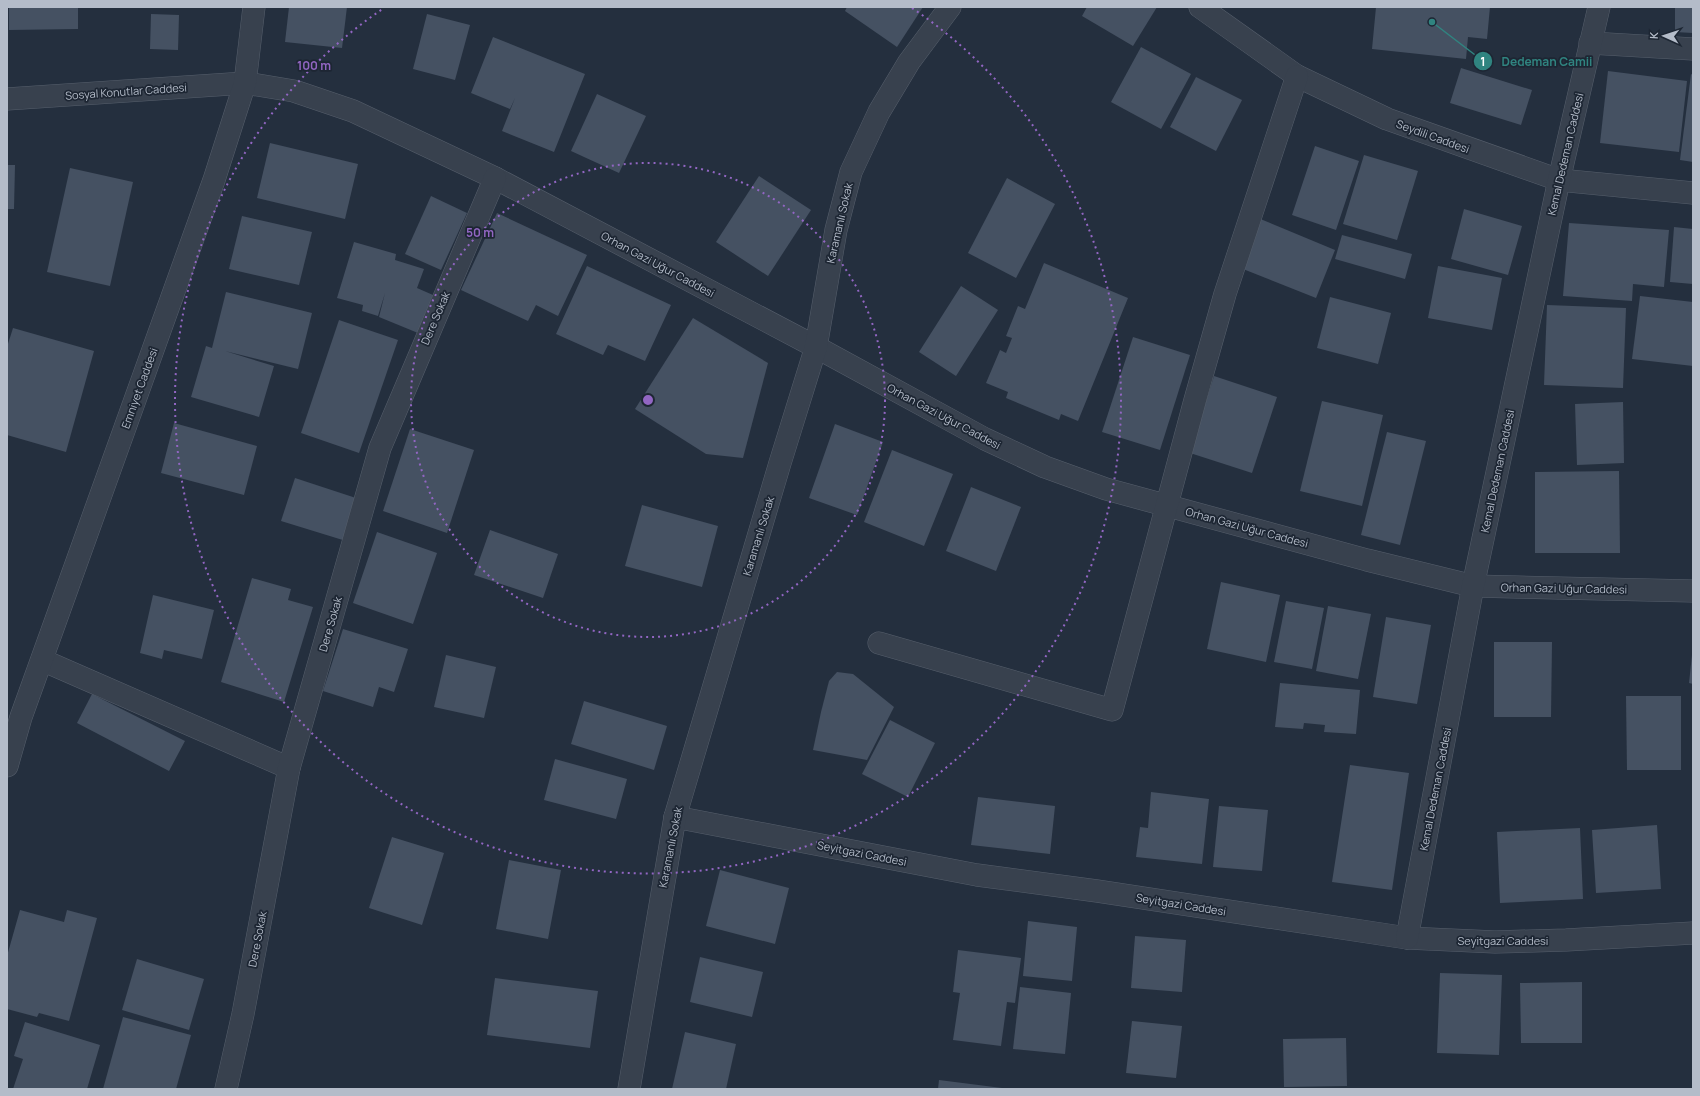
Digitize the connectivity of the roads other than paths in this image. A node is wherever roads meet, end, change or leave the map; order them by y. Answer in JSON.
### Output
{"nodes":[{"id":1,"x":254,"y":7,"type":"edge"},
{"id":2,"x":950,"y":7,"type":"edge"},
{"id":3,"x":1200,"y":7,"type":"edge"},
{"id":4,"x":1599,"y":7,"type":"edge"},
{"id":5,"x":1590,"y":43,"type":"junction"},
{"id":6,"x":1693,"y":49,"type":"edge"},
{"id":7,"x":1297,"y":76,"type":"junction"},
{"id":8,"x":245,"y":83,"type":"junction"},
{"id":9,"x":7,"y":99,"type":"edge"},
{"id":10,"x":495,"y":178,"type":"junction"},
{"id":11,"x":1558,"y":180,"type":"junction"},
{"id":12,"x":1693,"y":193,"type":"edge"},
{"id":13,"x":816,"y":347,"type":"junction"},
{"id":14,"x":1167,"y":505,"type":"junction"},
{"id":15,"x":1473,"y":586,"type":"junction"},
{"id":16,"x":1693,"y":591,"type":"edge"},
{"id":17,"x":879,"y":642,"type":"dead end"},
{"id":18,"x":42,"y":660,"type":"junction"},
{"id":19,"x":14,"y":718,"type":"edge"},
{"id":20,"x":7,"y":766,"type":"edge"},
{"id":21,"x":289,"y":768,"type":"junction"},
{"id":22,"x":674,"y":817,"type":"junction"},
{"id":23,"x":1693,"y":934,"type":"edge"},
{"id":24,"x":1407,"y":938,"type":"junction"},
{"id":25,"x":226,"y":1089,"type":"edge"},
{"id":26,"x":629,"y":1089,"type":"edge"}],
"edges":[{"from":1,"to":8,"type":"street","name":"Emniyet Caddesi"},
{"from":2,"to":13,"type":"street","name":"Karamanlı Sokak"},
{"from":3,"to":7,"type":"street","name":"Seydili Caddesi"},
{"from":4,"to":5,"type":"street","name":"Kemal Dedeman Caddesi"},
{"from":5,"to":6,"type":"street"},
{"from":5,"to":11,"type":"street","name":"Kemal Dedeman Caddesi"},
{"from":7,"to":11,"type":"street","name":"Seydili Caddesi"},
{"from":7,"to":14,"type":"street"},
{"from":8,"to":9,"type":"street","name":"Sosyal Konutlar Caddesi"},
{"from":8,"to":10,"type":"street","name":"Orhan Gazi Uğur Caddesi"},
{"from":8,"to":18,"type":"street","name":"Emniyet Caddesi"},
{"from":10,"to":13,"type":"street","name":"Orhan Gazi Uğur Caddesi"},
{"from":10,"to":21,"type":"street","name":"Dere Sokak"},
{"from":11,"to":12,"type":"street","name":"Seydili Caddesi"},
{"from":11,"to":15,"type":"street","name":"Kemal Dedeman Caddesi"},
{"from":13,"to":14,"type":"street","name":"Orhan Gazi Uğur Caddesi"},
{"from":13,"to":22,"type":"street","name":"Karamanlı Sokak"},
{"from":14,"to":15,"type":"street","name":"Orhan Gazi Uğur Caddesi"},
{"from":14,"to":17,"type":"street"},
{"from":15,"to":16,"type":"street","name":"Orhan Gazi Uğur Caddesi"},
{"from":15,"to":24,"type":"street","name":"Kemal Dedeman Caddesi"},
{"from":18,"to":19,"type":"street","name":"Emniyet Caddesi"},
{"from":18,"to":21,"type":"street"},
{"from":19,"to":20,"type":"street","name":"Emniyet Caddesi"},
{"from":21,"to":25,"type":"street","name":"Dere Sokak"},
{"from":22,"to":24,"type":"street","name":"Seyitgazi Caddesi"},
{"from":22,"to":26,"type":"street","name":"Karamanlı Sokak"},
{"from":23,"to":24,"type":"street","name":"Seyitgazi Caddesi"}]}
